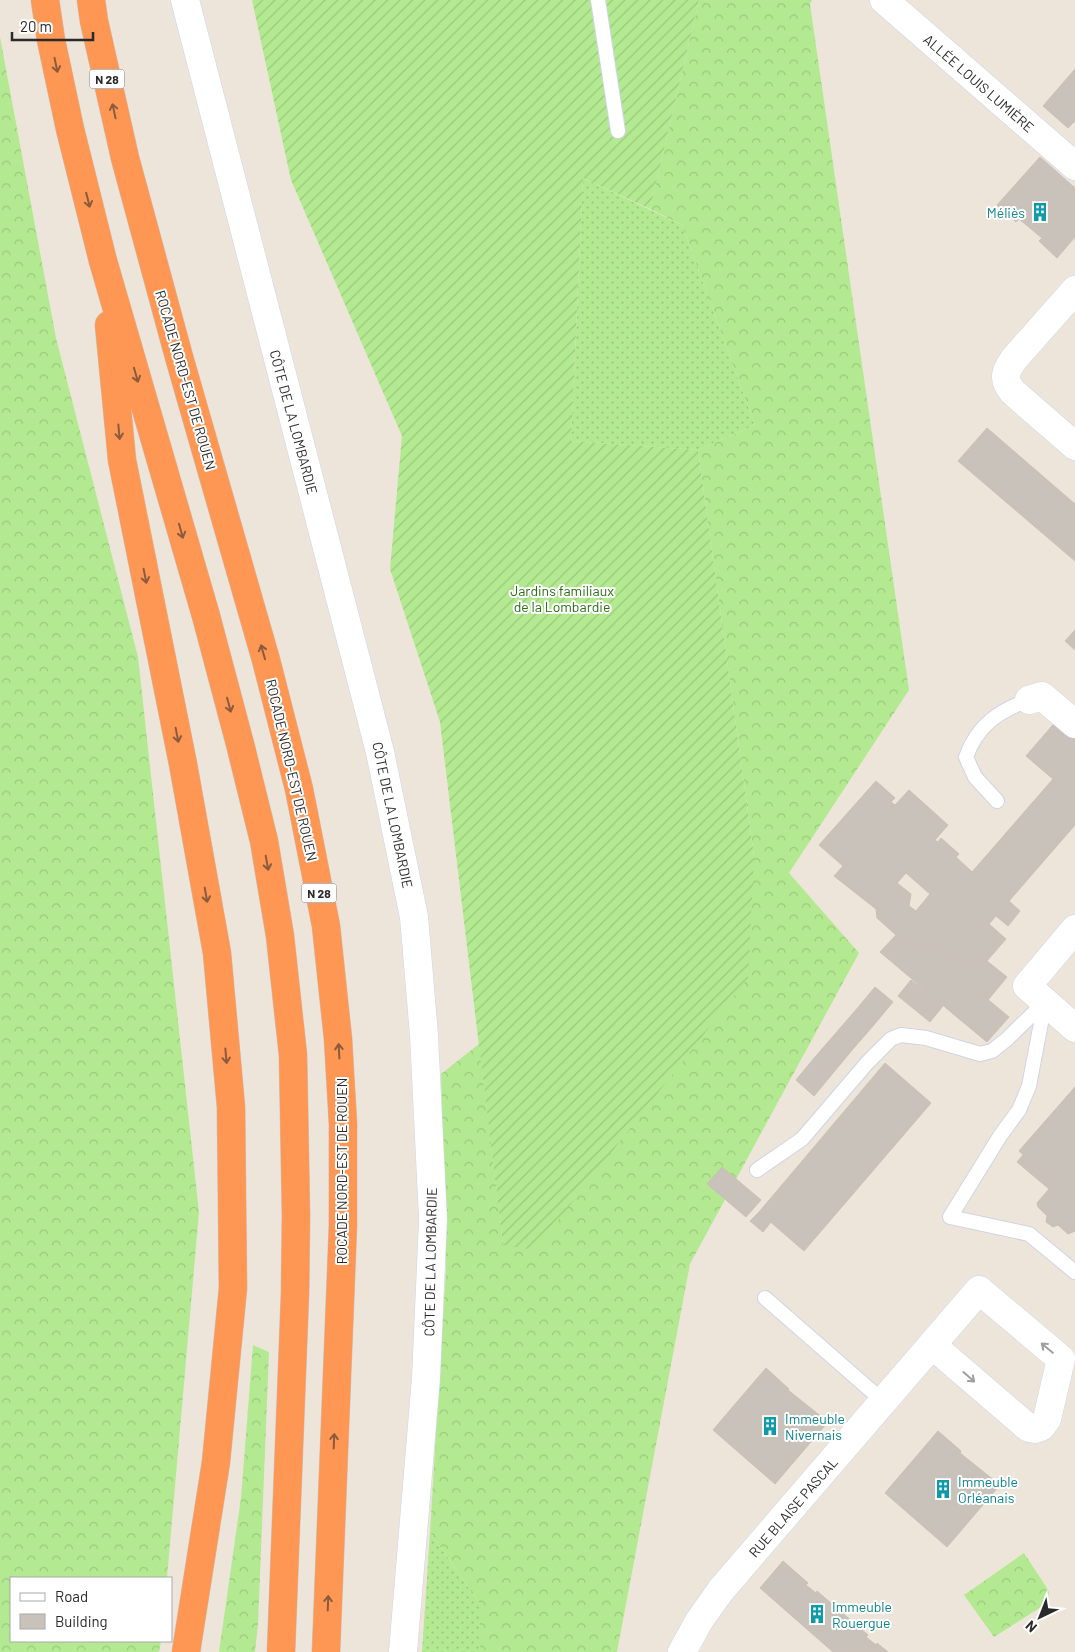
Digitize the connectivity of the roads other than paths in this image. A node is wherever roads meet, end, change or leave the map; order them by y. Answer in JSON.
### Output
{"nodes":[{"id":1,"x":45,"y":0,"type":"edge"},
{"id":2,"x":91,"y":0,"type":"edge"},
{"id":3,"x":185,"y":0,"type":"edge"},
{"id":4,"x":598,"y":0,"type":"edge"},
{"id":5,"x":884,"y":0,"type":"edge"},
{"id":6,"x":618,"y":131,"type":"dead end"},
{"id":7,"x":1075,"y":166,"type":"edge"},
{"id":8,"x":104,"y":261,"type":"junction"},
{"id":9,"x":1075,"y":290,"type":"edge"},
{"id":10,"x":1075,"y":446,"type":"edge"},
{"id":11,"x":1029,"y":700,"type":"joint"},
{"id":12,"x":1075,"y":724,"type":"edge"},
{"id":13,"x":997,"y":801,"type":"dead end"},
{"id":14,"x":1075,"y":929,"type":"edge"},
{"id":15,"x":1045,"y":1002,"type":"junction"},
{"id":16,"x":1075,"y":1028,"type":"edge"},
{"id":17,"x":757,"y":1170,"type":"dead end"},
{"id":18,"x":1075,"y":1272,"type":"edge"},
{"id":19,"x":765,"y":1298,"type":"dead end"},
{"id":20,"x":932,"y":1345,"type":"junction"},
{"id":21,"x":883,"y":1401,"type":"junction"},
{"id":22,"x":186,"y":1652,"type":"edge"},
{"id":23,"x":280,"y":1652,"type":"edge"},
{"id":24,"x":326,"y":1652,"type":"edge"},
{"id":25,"x":403,"y":1652,"type":"edge"},
{"id":26,"x":682,"y":1652,"type":"edge"}],
"edges":[{"from":1,"to":8,"type":"highway","one_way":true},
{"from":24,"to":2,"type":"highway","name":"ROCADE NORD-EST DE ROUEN","number":"N 28","one_way":true},
{"from":3,"to":25,"type":"main road","name":"CÔTE DE LA LOMBARDIE"},
{"from":4,"to":6,"type":"lane"},
{"from":5,"to":7,"type":"main road","name":"ALLÉE LOUIS LUMIÈRE"},
{"from":8,"to":22,"type":"highway","one_way":true},
{"from":8,"to":23,"type":"highway","one_way":true},
{"from":9,"to":10,"type":"main road"},
{"from":11,"to":12,"type":"main road"},
{"from":11,"to":13,"type":"lane"},
{"from":14,"to":15,"type":"main road"},
{"from":15,"to":16,"type":"main road"},
{"from":15,"to":17,"type":"lane"},
{"from":15,"to":18,"type":"lane"},
{"from":19,"to":21,"type":"lane"},
{"from":20,"to":20,"type":"main road","name":"RUE BLAISE PASCAL","one_way":true},
{"from":20,"to":21,"type":"main road","name":"RUE BLAISE PASCAL"},
{"from":21,"to":26,"type":"main road","name":"RUE BLAISE PASCAL"}]}
